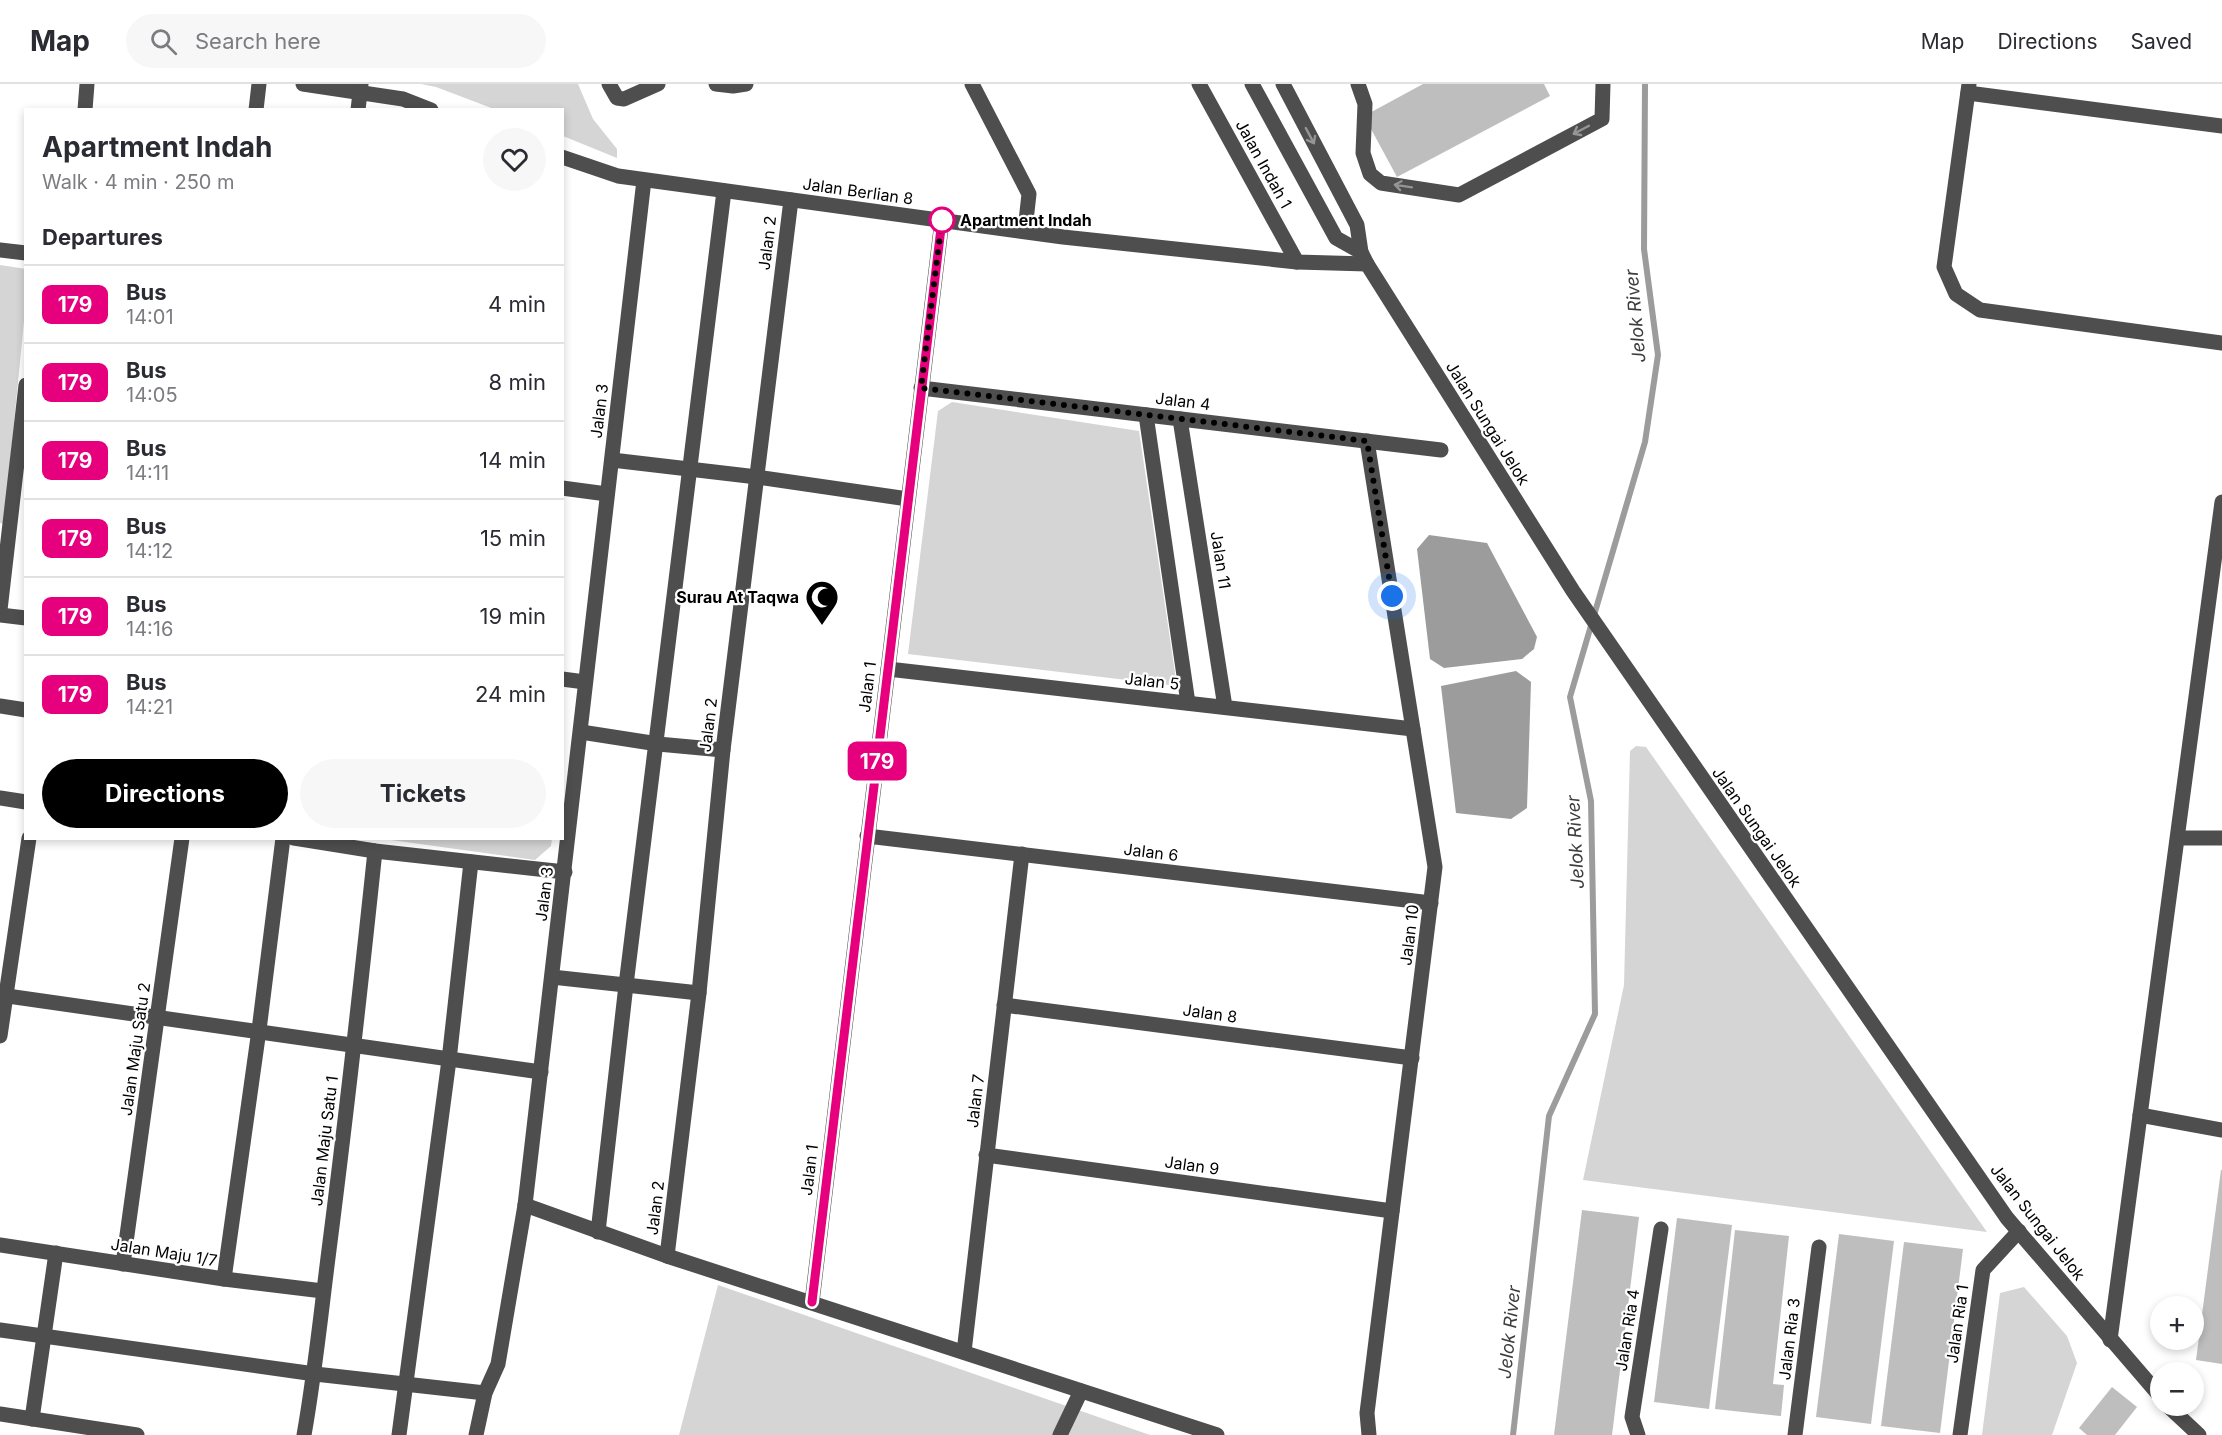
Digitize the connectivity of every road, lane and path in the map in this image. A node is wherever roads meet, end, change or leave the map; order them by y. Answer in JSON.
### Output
{"nodes":[{"id":1,"x":87,"y":84,"type":"edge"},
{"id":2,"x":259,"y":84,"type":"edge"},
{"id":3,"x":303,"y":84,"type":"edge"},
{"id":4,"x":609,"y":84,"type":"edge"},
{"id":5,"x":658,"y":84,"type":"edge"},
{"id":6,"x":716,"y":84,"type":"edge"},
{"id":7,"x":746,"y":84,"type":"edge"},
{"id":8,"x":972,"y":84,"type":"edge"},
{"id":9,"x":1198,"y":84,"type":"edge"},
{"id":10,"x":1252,"y":84,"type":"edge"},
{"id":11,"x":1283,"y":84,"type":"edge"},
{"id":12,"x":1358,"y":84,"type":"edge"},
{"id":13,"x":1603,"y":84,"type":"edge"},
{"id":14,"x":360,"y":88,"type":"edge"},
{"id":15,"x":1969,"y":89,"type":"edge"},
{"id":16,"x":85,"y":108,"type":"edge"},
{"id":17,"x":256,"y":108,"type":"edge"},
{"id":18,"x":358,"y":108,"type":"edge"},
{"id":19,"x":426,"y":108,"type":"edge"},
{"id":20,"x":2222,"y":126,"type":"edge"},
{"id":21,"x":564,"y":158,"type":"edge"},
{"id":22,"x":644,"y":180,"type":"junction"},
{"id":23,"x":724,"y":190,"type":"junction"},
{"id":24,"x":791,"y":200,"type":"junction"},
{"id":25,"x":942,"y":220,"type":"junction"},
{"id":26,"x":1025,"y":230,"type":"junction"},
{"id":27,"x":0,"y":250,"type":"edge"},
{"id":28,"x":24,"y":253,"type":"edge"},
{"id":29,"x":1364,"y":258,"type":"junction"},
{"id":30,"x":1297,"y":262,"type":"junction"},
{"id":31,"x":2222,"y":343,"type":"edge"},
{"id":32,"x":921,"y":388,"type":"junction"},
{"id":33,"x":24,"y":402,"type":"edge"},
{"id":34,"x":1146,"y":415,"type":"junction"},
{"id":35,"x":1180,"y":419,"type":"junction"},
{"id":36,"x":1367,"y":441,"type":"junction"},
{"id":37,"x":1442,"y":450,"type":"dead end"},
{"id":38,"x":612,"y":460,"type":"junction"},
{"id":39,"x":691,"y":470,"type":"junction"},
{"id":40,"x":757,"y":477,"type":"junction"},
{"id":41,"x":564,"y":488,"type":"edge"},
{"id":42,"x":606,"y":494,"type":"junction"},
{"id":43,"x":908,"y":499,"type":"junction"},
{"id":44,"x":2222,"y":502,"type":"edge"},
{"id":45,"x":0,"y":610,"type":"edge"},
{"id":46,"x":0,"y":615,"type":"edge"},
{"id":47,"x":24,"y":618,"type":"edge"},
{"id":48,"x":888,"y":669,"type":"junction"},
{"id":49,"x":564,"y":679,"type":"edge"},
{"id":50,"x":585,"y":682,"type":"junction"},
{"id":51,"x":1188,"y":703,"type":"junction"},
{"id":52,"x":0,"y":706,"type":"edge"},
{"id":53,"x":1225,"y":707,"type":"junction"},
{"id":54,"x":24,"y":710,"type":"edge"},
{"id":55,"x":1413,"y":729,"type":"junction"},
{"id":56,"x":581,"y":732,"type":"junction"},
{"id":57,"x":658,"y":744,"type":"junction"},
{"id":58,"x":723,"y":750,"type":"junction"},
{"id":59,"x":0,"y":798,"type":"edge"},
{"id":60,"x":24,"y":802,"type":"edge"},
{"id":61,"x":867,"y":836,"type":"junction"},
{"id":62,"x":2179,"y":838,"type":"junction"},
{"id":63,"x":2222,"y":838,"type":"edge"},
{"id":64,"x":29,"y":840,"type":"edge"},
{"id":65,"x":182,"y":840,"type":"edge"},
{"id":66,"x":283,"y":840,"type":"edge"},
{"id":67,"x":313,"y":840,"type":"edge"},
{"id":68,"x":375,"y":851,"type":"junction"},
{"id":69,"x":1022,"y":854,"type":"junction"},
{"id":70,"x":471,"y":862,"type":"junction"},
{"id":71,"x":565,"y":872,"type":"junction"},
{"id":72,"x":1431,"y":903,"type":"junction"},
{"id":73,"x":552,"y":977,"type":"junction"},
{"id":74,"x":626,"y":985,"type":"junction"},
{"id":75,"x":699,"y":993,"type":"junction"},
{"id":76,"x":3,"y":995,"type":"edge"},
{"id":77,"x":1004,"y":1005,"type":"junction"},
{"id":78,"x":158,"y":1017,"type":"junction"},
{"id":79,"x":260,"y":1030,"type":"junction"},
{"id":80,"x":0,"y":1036,"type":"edge"},
{"id":81,"x":355,"y":1044,"type":"junction"},
{"id":82,"x":1412,"y":1058,"type":"junction"},
{"id":83,"x":449,"y":1060,"type":"junction"},
{"id":84,"x":541,"y":1072,"type":"junction"},
{"id":85,"x":2140,"y":1115,"type":"junction"},
{"id":86,"x":2222,"y":1130,"type":"edge"},
{"id":87,"x":987,"y":1155,"type":"junction"},
{"id":88,"x":525,"y":1205,"type":"junction"},
{"id":89,"x":1392,"y":1210,"type":"junction"},
{"id":90,"x":1661,"y":1229,"type":"dead end"},
{"id":91,"x":2019,"y":1231,"type":"junction"},
{"id":92,"x":598,"y":1232,"type":"junction"},
{"id":93,"x":0,"y":1245,"type":"edge"},
{"id":94,"x":1819,"y":1247,"type":"dead end"},
{"id":95,"x":56,"y":1253,"type":"junction"},
{"id":96,"x":667,"y":1256,"type":"junction"},
{"id":97,"x":123,"y":1264,"type":"junction"},
{"id":98,"x":224,"y":1279,"type":"junction"},
{"id":99,"x":323,"y":1291,"type":"junction"},
{"id":100,"x":812,"y":1302,"type":"junction"},
{"id":101,"x":0,"y":1330,"type":"edge"},
{"id":102,"x":45,"y":1336,"type":"junction"},
{"id":103,"x":2110,"y":1340,"type":"junction"},
{"id":104,"x":964,"y":1352,"type":"junction"},
{"id":105,"x":315,"y":1374,"type":"junction"},
{"id":106,"x":407,"y":1384,"type":"junction"},
{"id":107,"x":2150,"y":1385,"type":"edge"},
{"id":108,"x":1081,"y":1391,"type":"junction"},
{"id":109,"x":485,"y":1393,"type":"junction"},
{"id":110,"x":0,"y":1414,"type":"edge"},
{"id":111,"x":2179,"y":1416,"type":"edge"},
{"id":112,"x":32,"y":1419,"type":"junction"},
{"id":113,"x":137,"y":1435,"type":"edge"},
{"id":114,"x":304,"y":1435,"type":"edge"},
{"id":115,"x":399,"y":1435,"type":"edge"},
{"id":116,"x":476,"y":1435,"type":"edge"},
{"id":117,"x":1060,"y":1435,"type":"edge"},
{"id":118,"x":1217,"y":1435,"type":"edge"},
{"id":119,"x":1369,"y":1435,"type":"edge"},
{"id":120,"x":1638,"y":1435,"type":"edge"},
{"id":121,"x":1795,"y":1435,"type":"edge"},
{"id":122,"x":1960,"y":1435,"type":"edge"},
{"id":123,"x":2199,"y":1435,"type":"edge"}],
"edges":[{"from":1,"to":16,"type":"street"},
{"from":2,"to":17,"type":"street"},
{"from":3,"to":14,"type":"street"},
{"from":4,"to":5,"type":"street"},
{"from":6,"to":7,"type":"street"},
{"from":8,"to":26,"type":"street"},
{"from":9,"to":30,"type":"street","name":"Jalan Indah 1"},
{"from":10,"to":29,"type":"street","name":"Jalan Sungai Jelok"},
{"from":11,"to":29,"type":"street","name":"Jalan Sungai Jelok","one_way":true},
{"from":13,"to":12,"type":"street","one_way":true},
{"from":14,"to":18,"type":"street"},
{"from":14,"to":19,"type":"street"},
{"from":15,"to":20,"type":"street"},
{"from":15,"to":31,"type":"street"},
{"from":21,"to":22,"type":"street","name":"Jalan Berlian 8"},
{"from":22,"to":23,"type":"street","name":"Jalan Berlian 8"},
{"from":22,"to":38,"type":"street","name":"Jalan 3"},
{"from":23,"to":24,"type":"street","name":"Jalan Berlian 8"},
{"from":23,"to":39,"type":"street"},
{"from":24,"to":25,"type":"street","name":"Jalan Berlian 8"},
{"from":24,"to":40,"type":"street","name":"Jalan 2"},
{"from":25,"to":26,"type":"street","name":"Jalan Berlian 8"},
{"from":25,"to":32,"type":"street","name":"Jalan 1"},
{"from":26,"to":30,"type":"street","name":"Jalan Berlian 8"},
{"from":27,"to":28,"type":"street"},
{"from":29,"to":30,"type":"street","name":"Jalan Berlian 8"},
{"from":29,"to":91,"type":"street","name":"Jalan Sungai Jelok"},
{"from":32,"to":34,"type":"street","name":"Jalan 4"},
{"from":32,"to":43,"type":"street","name":"Jalan 1"},
{"from":33,"to":45,"type":"street"},
{"from":34,"to":35,"type":"street","name":"Jalan 4"},
{"from":34,"to":51,"type":"street"},
{"from":35,"to":36,"type":"street","name":"Jalan 4"},
{"from":35,"to":53,"type":"street","name":"Jalan 11"},
{"from":36,"to":37,"type":"street","name":"Jalan 4"},
{"from":36,"to":55,"type":"street","name":"Jalan 10"},
{"from":38,"to":39,"type":"street"},
{"from":38,"to":42,"type":"street","name":"Jalan 3"},
{"from":39,"to":40,"type":"street"},
{"from":39,"to":57,"type":"street"},
{"from":40,"to":43,"type":"street"},
{"from":40,"to":58,"type":"street","name":"Jalan 2"},
{"from":41,"to":42,"type":"street"},
{"from":42,"to":50,"type":"street","name":"Jalan 3"},
{"from":43,"to":48,"type":"street","name":"Jalan 1"},
{"from":44,"to":62,"type":"street"},
{"from":46,"to":47,"type":"street"},
{"from":48,"to":51,"type":"street","name":"Jalan 5"},
{"from":48,"to":61,"type":"street","name":"Jalan 1"},
{"from":49,"to":50,"type":"street"},
{"from":50,"to":56,"type":"street","name":"Jalan 3"},
{"from":51,"to":53,"type":"street","name":"Jalan 5"},
{"from":52,"to":54,"type":"street"},
{"from":53,"to":55,"type":"street","name":"Jalan 5"},
{"from":55,"to":72,"type":"street","name":"Jalan 10"},
{"from":56,"to":57,"type":"street"},
{"from":56,"to":71,"type":"street","name":"Jalan 3"},
{"from":57,"to":58,"type":"street"},
{"from":57,"to":74,"type":"street"},
{"from":58,"to":75,"type":"street","name":"Jalan 2"},
{"from":59,"to":60,"type":"street"},
{"from":61,"to":69,"type":"street","name":"Jalan 6"},
{"from":61,"to":100,"type":"street","name":"Jalan 1"},
{"from":62,"to":63,"type":"street"},
{"from":62,"to":85,"type":"street"},
{"from":64,"to":76,"type":"street"},
{"from":65,"to":78,"type":"street","name":"Jalan Maju Satu 2"},
{"from":66,"to":79,"type":"street"},
{"from":67,"to":68,"type":"street"},
{"from":68,"to":70,"type":"street"},
{"from":68,"to":81,"type":"street","name":"Jalan Maju Satu 1"},
{"from":69,"to":72,"type":"street","name":"Jalan 6"},
{"from":69,"to":77,"type":"street","name":"Jalan 7"},
{"from":70,"to":71,"type":"street"},
{"from":70,"to":83,"type":"street"},
{"from":71,"to":73,"type":"street","name":"Jalan 3"},
{"from":72,"to":82,"type":"street","name":"Jalan 10"},
{"from":73,"to":74,"type":"street"},
{"from":73,"to":84,"type":"street","name":"Jalan 3"},
{"from":74,"to":75,"type":"street"},
{"from":74,"to":92,"type":"street"},
{"from":75,"to":96,"type":"street","name":"Jalan 2"},
{"from":76,"to":78,"type":"street"},
{"from":76,"to":80,"type":"street"},
{"from":77,"to":82,"type":"street","name":"Jalan 8"},
{"from":77,"to":87,"type":"street","name":"Jalan 7"},
{"from":78,"to":79,"type":"street"},
{"from":78,"to":97,"type":"street","name":"Jalan Maju Satu 2"},
{"from":79,"to":81,"type":"street"},
{"from":79,"to":98,"type":"street"},
{"from":81,"to":83,"type":"street"},
{"from":81,"to":99,"type":"street","name":"Jalan Maju Satu 1"},
{"from":82,"to":89,"type":"street","name":"Jalan 10"},
{"from":83,"to":84,"type":"street"},
{"from":83,"to":106,"type":"street"},
{"from":84,"to":88,"type":"street","name":"Jalan 3"},
{"from":85,"to":86,"type":"street"},
{"from":85,"to":103,"type":"street"},
{"from":87,"to":89,"type":"street","name":"Jalan 9"},
{"from":87,"to":104,"type":"street","name":"Jalan 7"},
{"from":88,"to":92,"type":"street"},
{"from":88,"to":109,"type":"street","name":"Jalan 3"},
{"from":89,"to":119,"type":"street","name":"Jalan 10"},
{"from":90,"to":120,"type":"street","name":"Jalan Ria 4"},
{"from":91,"to":103,"type":"street","name":"Jalan Sungai Jelok"},
{"from":91,"to":122,"type":"street","name":"Jalan Ria 1"},
{"from":92,"to":96,"type":"street"},
{"from":93,"to":95,"type":"street","name":"Jalan Maju 1/7"},
{"from":94,"to":121,"type":"street","name":"Jalan Ria 3"},
{"from":95,"to":97,"type":"street","name":"Jalan Maju 1/7"},
{"from":95,"to":102,"type":"street"},
{"from":96,"to":100,"type":"street"},
{"from":97,"to":98,"type":"street","name":"Jalan Maju 1/7"},
{"from":98,"to":99,"type":"street","name":"Jalan Maju 1/7"},
{"from":99,"to":105,"type":"street","name":"Jalan Maju Satu 1"},
{"from":100,"to":104,"type":"street"},
{"from":101,"to":102,"type":"street"},
{"from":102,"to":105,"type":"street"},
{"from":102,"to":112,"type":"street"},
{"from":103,"to":107,"type":"street","name":"Jalan Sungai Jelok"},
{"from":104,"to":108,"type":"street"},
{"from":105,"to":106,"type":"street"},
{"from":105,"to":114,"type":"street","name":"Jalan Maju Satu 1"},
{"from":106,"to":109,"type":"street"},
{"from":106,"to":115,"type":"street"},
{"from":108,"to":117,"type":"street"},
{"from":108,"to":118,"type":"street"},
{"from":109,"to":116,"type":"street","name":"Jalan 3"},
{"from":110,"to":112,"type":"street"},
{"from":111,"to":123,"type":"street"},
{"from":112,"to":113,"type":"street"}]}
